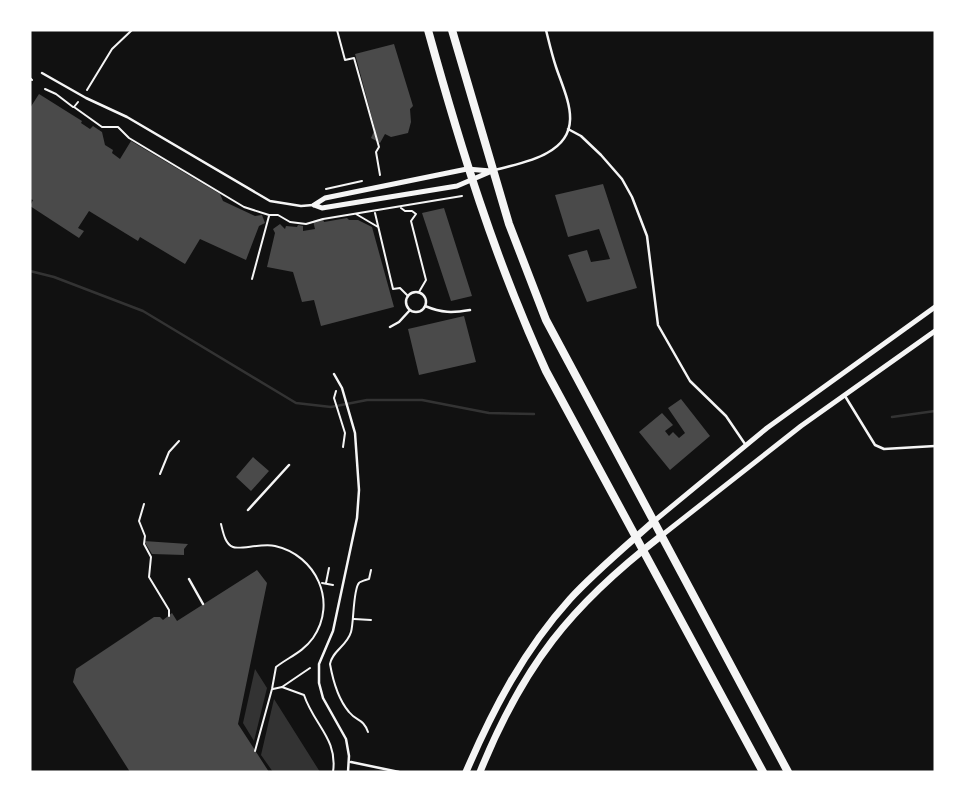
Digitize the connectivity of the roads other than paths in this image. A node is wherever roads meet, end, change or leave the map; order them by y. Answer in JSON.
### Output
{"nodes":[{"id":1,"x":428,"y":30,"type":"edge"},
{"id":2,"x":452,"y":30,"type":"edge"},
{"id":3,"x":546,"y":30,"type":"edge"},
{"id":4,"x":42,"y":74,"type":"dead end"},
{"id":5,"x":568,"y":129,"type":"junction"},
{"id":6,"x":467,"y":169,"type":"junction"},
{"id":7,"x":492,"y":171,"type":"junction"},
{"id":8,"x":471,"y":182,"type":"junction"},
{"id":9,"x":314,"y":205,"type":"junction"},
{"id":10,"x":425,"y":306,"type":"junction"},
{"id":11,"x":935,"y":307,"type":"edge"},
{"id":12,"x":410,"y":310,"type":"junction"},
{"id":13,"x":470,"y":310,"type":"dead end"},
{"id":14,"x":390,"y":327,"type":"dead end"},
{"id":15,"x":935,"y":331,"type":"edge"},
{"id":16,"x":334,"y":374,"type":"dead end"},
{"id":17,"x":845,"y":395,"type":"junction"},
{"id":18,"x":746,"y":445,"type":"junction"},
{"id":19,"x":935,"y":446,"type":"edge"},
{"id":20,"x":289,"y":465,"type":"dead end"},
{"id":21,"x":248,"y":510,"type":"dead end"},
{"id":22,"x":653,"y":522,"type":"junction"},
{"id":23,"x":637,"y":536,"type":"junction"},
{"id":24,"x":661,"y":536,"type":"junction"},
{"id":25,"x":644,"y":549,"type":"junction"},
{"id":26,"x":188,"y":579,"type":"dead end"},
{"id":27,"x":203,"y":604,"type":"dead end"},
{"id":28,"x":349,"y":762,"type":"junction"},
{"id":29,"x":348,"y":772,"type":"edge"},
{"id":30,"x":399,"y":772,"type":"edge"},
{"id":31,"x":466,"y":772,"type":"edge"},
{"id":32,"x":480,"y":772,"type":"edge"},
{"id":33,"x":763,"y":772,"type":"edge"},
{"id":34,"x":788,"y":772,"type":"edge"}],
"edges":[{"from":1,"to":6,"type":"main road"},
{"from":2,"to":7,"type":"main road"},
{"from":3,"to":5,"type":"lane"},
{"from":4,"to":9,"type":"lane"},
{"from":5,"to":7,"type":"lane"},
{"from":5,"to":18,"type":"lane"},
{"from":6,"to":7,"type":"street"},
{"from":6,"to":8,"type":"main road"},
{"from":6,"to":9,"type":"street"},
{"from":7,"to":8,"type":"street"},
{"from":7,"to":22,"type":"main road"},
{"from":8,"to":9,"type":"street"},
{"from":8,"to":23,"type":"main road"},
{"from":10,"to":12,"type":"lane"},
{"from":10,"to":12,"type":"lane"},
{"from":10,"to":13,"type":"lane"},
{"from":11,"to":18,"type":"street"},
{"from":12,"to":14,"type":"lane"},
{"from":15,"to":17,"type":"street"},
{"from":16,"to":28,"type":"lane"},
{"from":17,"to":19,"type":"lane"},
{"from":17,"to":24,"type":"street"},
{"from":18,"to":22,"type":"street"},
{"from":20,"to":21,"type":"lane"},
{"from":22,"to":23,"type":"street"},
{"from":22,"to":24,"type":"main road"},
{"from":23,"to":25,"type":"main road"},
{"from":23,"to":31,"type":"street"},
{"from":24,"to":25,"type":"street"},
{"from":24,"to":34,"type":"main road"},
{"from":25,"to":32,"type":"street"},
{"from":25,"to":33,"type":"main road"},
{"from":26,"to":27,"type":"lane"},
{"from":28,"to":29,"type":"lane"},
{"from":28,"to":30,"type":"lane"}]}
